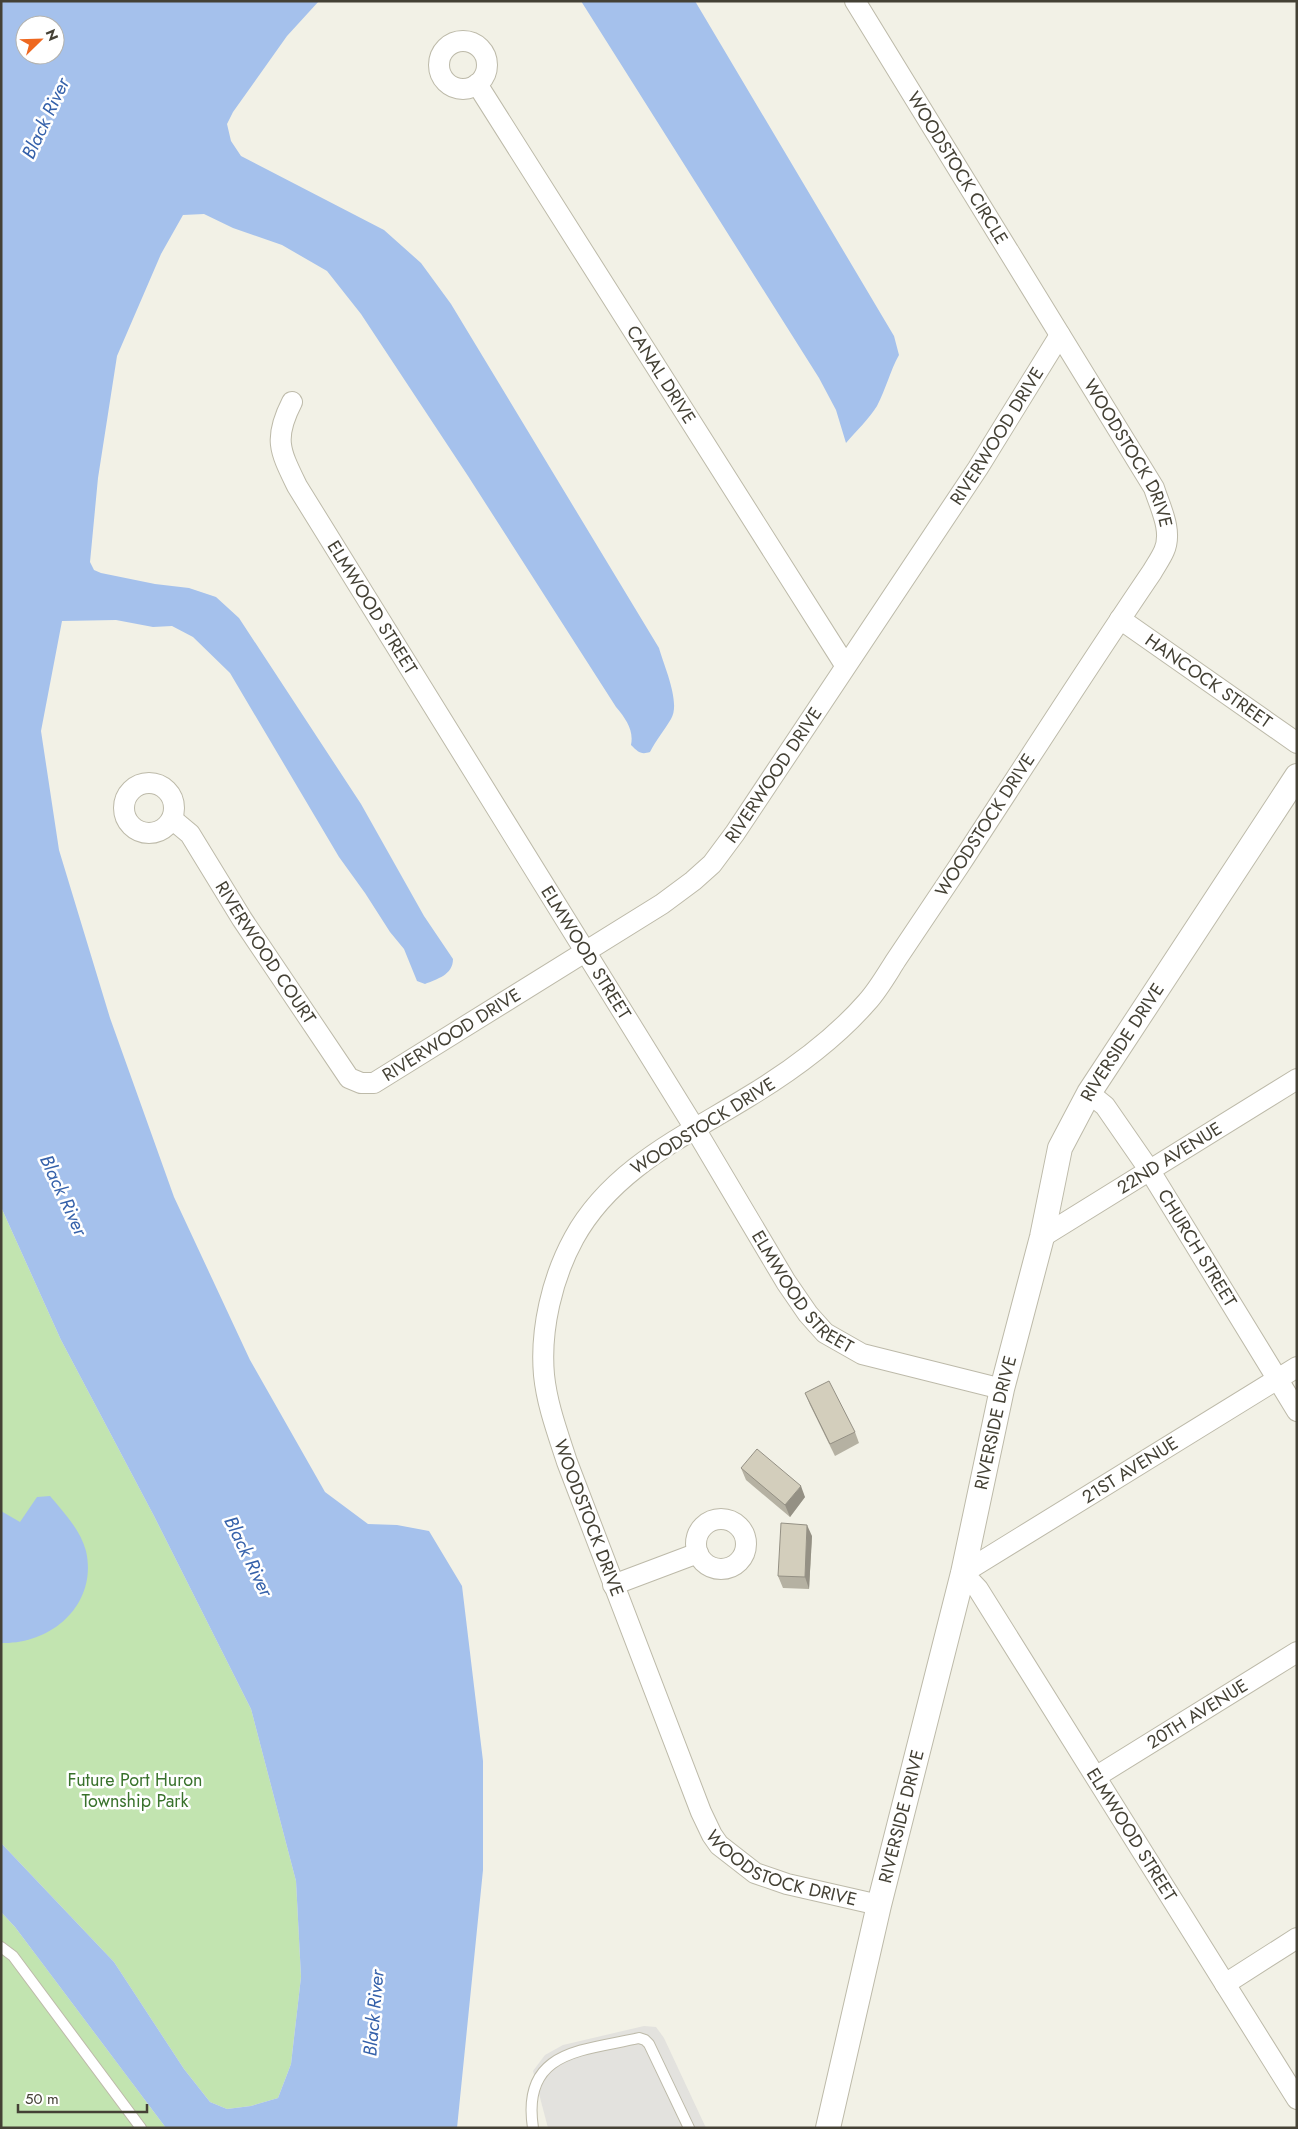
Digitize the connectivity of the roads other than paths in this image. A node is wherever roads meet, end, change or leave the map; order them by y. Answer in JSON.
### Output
{"nodes":[{"id":1,"x":855,"y":1,"type":"edge"},
{"id":2,"x":477,"y":84,"type":"dead end"},
{"id":3,"x":1060,"y":335,"type":"junction"},
{"id":4,"x":292,"y":402,"type":"dead end"},
{"id":5,"x":1120,"y":619,"type":"junction"},
{"id":6,"x":845,"y":665,"type":"junction"},
{"id":7,"x":1297,"y":743,"type":"edge"},
{"id":8,"x":1297,"y":776,"type":"edge"},
{"id":9,"x":172,"y":819,"type":"dead end"},
{"id":10,"x":585,"y":951,"type":"junction"},
{"id":11,"x":1297,"y":1079,"type":"edge"},
{"id":12,"x":361,"y":1083,"type":"joint"},
{"id":13,"x":1089,"y":1093,"type":"junction"},
{"id":14,"x":694,"y":1127,"type":"junction"},
{"id":15,"x":1150,"y":1171,"type":"junction"},
{"id":16,"x":1042,"y":1237,"type":"junction"},
{"id":17,"x":1297,"y":1367,"type":"edge"},
{"id":18,"x":1277,"y":1379,"type":"junction"},
{"id":19,"x":1002,"y":1389,"type":"junction"},
{"id":20,"x":1297,"y":1411,"type":"edge"},
{"id":21,"x":698,"y":1553,"type":"dead end"},
{"id":22,"x":963,"y":1573,"type":"junction"},
{"id":23,"x":614,"y":1585,"type":"junction"},
{"id":24,"x":1297,"y":1652,"type":"edge"},
{"id":25,"x":1097,"y":1776,"type":"junction"},
{"id":26,"x":879,"y":1905,"type":"junction"},
{"id":27,"x":1297,"y":1938,"type":"edge"},
{"id":28,"x":1,"y":1947,"type":"edge"},
{"id":29,"x":1225,"y":1984,"type":"junction"},
{"id":30,"x":1297,"y":2099,"type":"edge"},
{"id":31,"x":141,"y":2128,"type":"edge"},
{"id":32,"x":533,"y":2128,"type":"edge"},
{"id":33,"x":689,"y":2128,"type":"edge"},
{"id":34,"x":828,"y":2128,"type":"edge"}],
"edges":[{"from":1,"to":3,"type":"street","name":"WOODSTOCK CIRCLE"},
{"from":2,"to":6,"type":"street","name":"CANAL DRIVE"},
{"from":3,"to":5,"type":"street","name":"WOODSTOCK DRIVE"},
{"from":3,"to":6,"type":"street","name":"RIVERWOOD DRIVE"},
{"from":4,"to":10,"type":"street","name":"ELMWOOD STREET"},
{"from":5,"to":7,"type":"street","name":"HANCOCK STREET"},
{"from":5,"to":14,"type":"street","name":"WOODSTOCK DRIVE"},
{"from":6,"to":10,"type":"street","name":"RIVERWOOD DRIVE"},
{"from":8,"to":13,"type":"street","name":"RIVERSIDE DRIVE"},
{"from":9,"to":12,"type":"street","name":"RIVERWOOD COURT"},
{"from":10,"to":12,"type":"street","name":"RIVERWOOD DRIVE"},
{"from":10,"to":14,"type":"street","name":"ELMWOOD STREET"},
{"from":11,"to":15,"type":"street","name":"22ND AVENUE"},
{"from":13,"to":15,"type":"street","name":"CHURCH STREET"},
{"from":13,"to":16,"type":"street","name":"RIVERSIDE DRIVE"},
{"from":14,"to":19,"type":"street","name":"ELMWOOD STREET"},
{"from":14,"to":23,"type":"street","name":"WOODSTOCK DRIVE"},
{"from":15,"to":16,"type":"street","name":"22ND AVENUE"},
{"from":15,"to":18,"type":"street","name":"CHURCH STREET"},
{"from":16,"to":19,"type":"street","name":"RIVERSIDE DRIVE"},
{"from":17,"to":18,"type":"street","name":"21ST AVENUE"},
{"from":18,"to":20,"type":"street","name":"CHURCH STREET"},
{"from":18,"to":22,"type":"street","name":"21ST AVENUE"},
{"from":19,"to":22,"type":"street","name":"RIVERSIDE DRIVE"},
{"from":21,"to":23,"type":"street"},
{"from":22,"to":25,"type":"street","name":"ELMWOOD STREET"},
{"from":22,"to":26,"type":"street","name":"RIVERSIDE DRIVE"},
{"from":23,"to":26,"type":"street","name":"WOODSTOCK DRIVE"},
{"from":24,"to":25,"type":"street","name":"20TH AVENUE"},
{"from":25,"to":29,"type":"street","name":"ELMWOOD STREET"},
{"from":26,"to":34,"type":"street","name":"RIVERSIDE DRIVE"},
{"from":27,"to":29,"type":"street"},
{"from":28,"to":31,"type":"lane"},
{"from":29,"to":30,"type":"street","name":"ELMWOOD STREET"},
{"from":32,"to":33,"type":"lane"}]}
